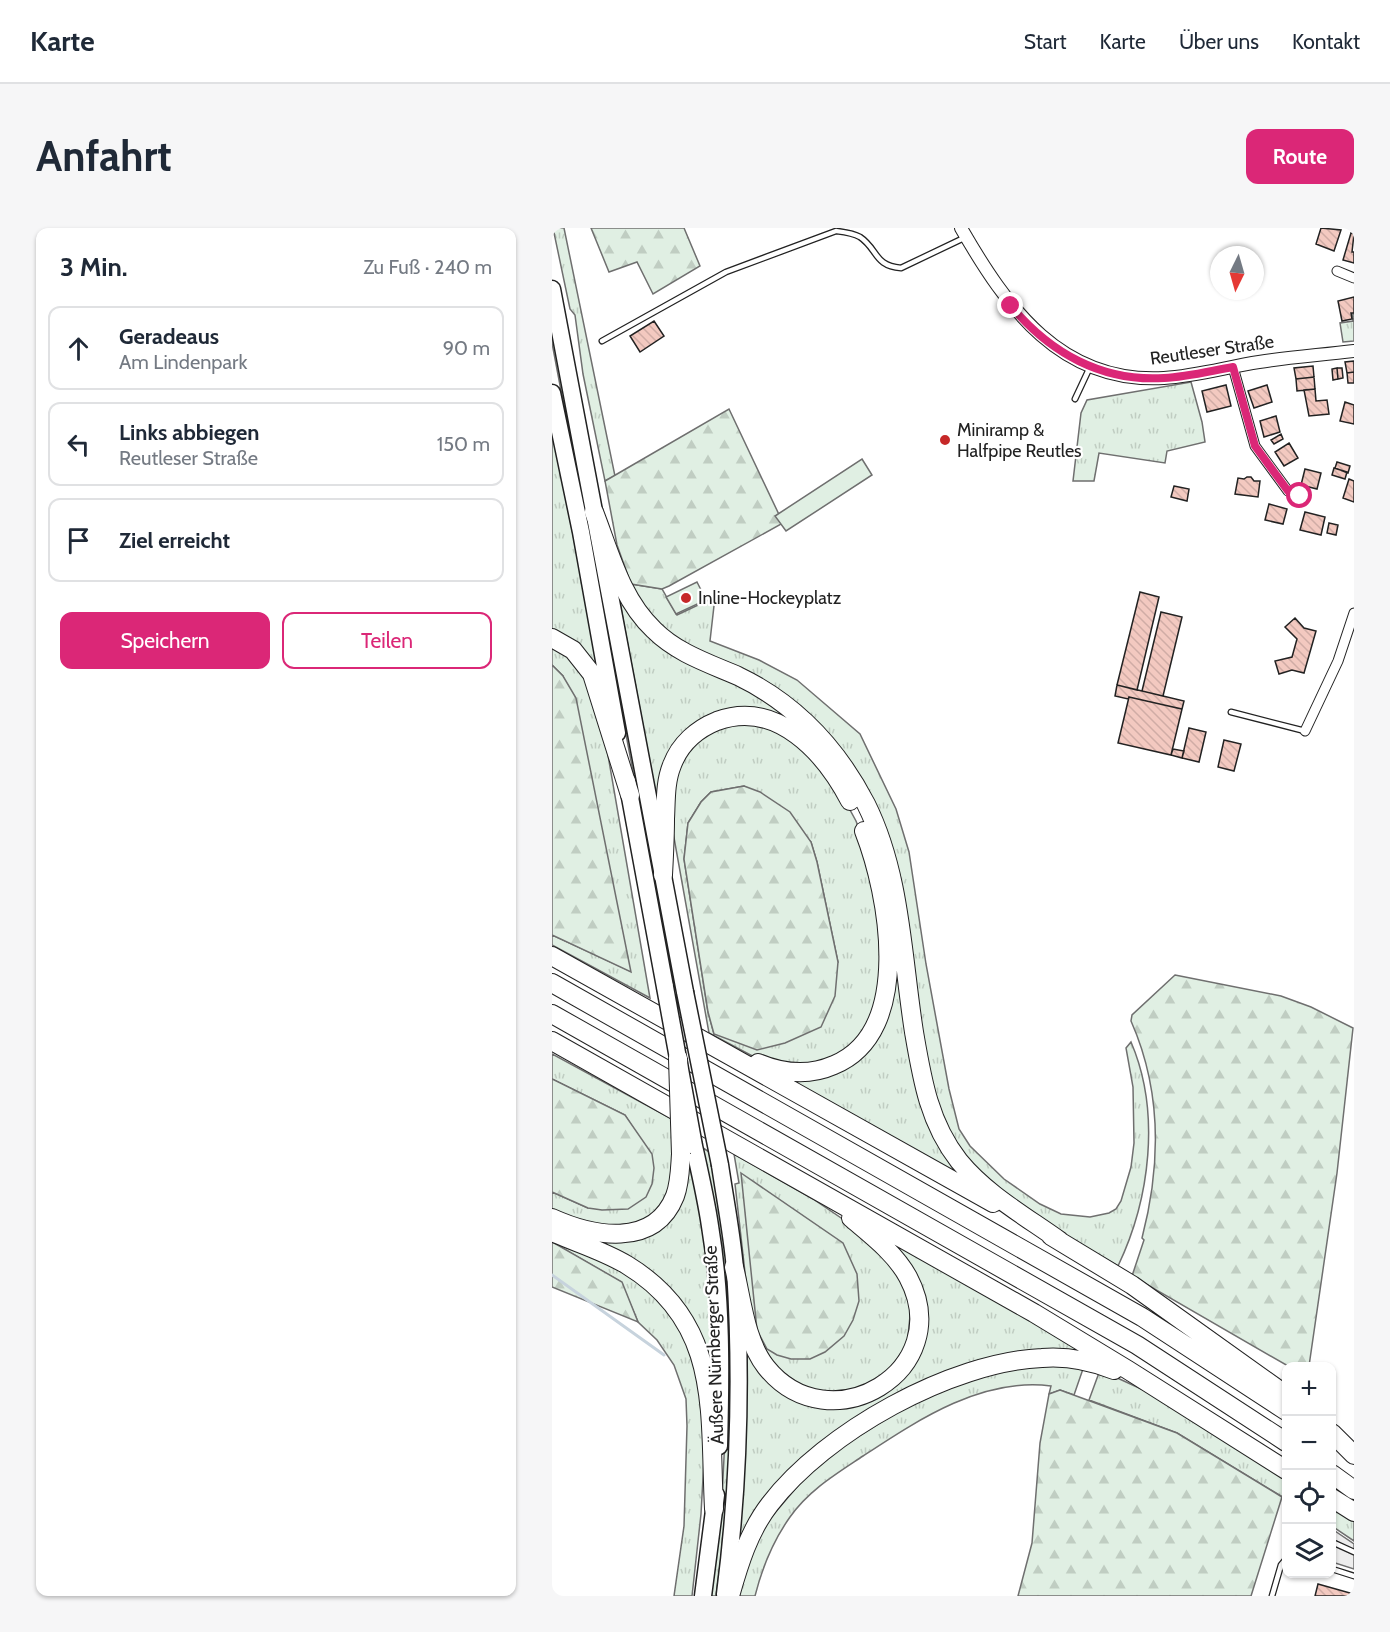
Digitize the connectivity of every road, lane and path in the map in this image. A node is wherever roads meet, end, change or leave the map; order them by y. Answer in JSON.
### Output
{"nodes":[{"id":1,"x":963,"y":232,"type":"edge"},
{"id":2,"x":1337,"y":271,"type":"dead end"},
{"id":3,"x":1354,"y":278,"type":"edge"},
{"id":4,"x":552,"y":289,"type":"edge"},
{"id":5,"x":602,"y":340,"type":"dead end"},
{"id":6,"x":1354,"y":351,"type":"edge"},
{"id":7,"x":1090,"y":367,"type":"junction"},
{"id":8,"x":1233,"y":367,"type":"junction"},
{"id":9,"x":552,"y":393,"type":"edge"},
{"id":10,"x":1075,"y":399,"type":"dead end"},
{"id":11,"x":1300,"y":496,"type":"dead end"},
{"id":12,"x":594,"y":512,"type":"junction"},
{"id":13,"x":1354,"y":613,"type":"edge"},
{"id":14,"x":552,"y":638,"type":"edge"},
{"id":15,"x":1231,"y":712,"type":"dead end"},
{"id":16,"x":1305,"y":731,"type":"joint"},
{"id":17,"x":630,"y":795,"type":"junction"},
{"id":18,"x":663,"y":875,"type":"junction"},
{"id":19,"x":552,"y":956,"type":"edge"},
{"id":20,"x":552,"y":983,"type":"edge"},
{"id":21,"x":552,"y":1014,"type":"edge"},
{"id":22,"x":552,"y":1041,"type":"edge"},
{"id":23,"x":703,"y":1042,"type":"junction"},
{"id":24,"x":552,"y":1048,"type":"edge"},
{"id":25,"x":678,"y":1058,"type":"joint"},
{"id":26,"x":596,"y":1066,"type":"junction"},
{"id":27,"x":688,"y":1150,"type":"junction"},
{"id":28,"x":807,"y":1184,"type":"junction"},
{"id":29,"x":552,"y":1218,"type":"edge"},
{"id":30,"x":552,"y":1232,"type":"edge"},
{"id":31,"x":1060,"y":1241,"type":"junction"},
{"id":32,"x":735,"y":1268,"type":"junction"},
{"id":33,"x":1282,"y":1391,"type":"edge"},
{"id":34,"x":1282,"y":1409,"type":"edge"},
{"id":35,"x":1203,"y":1417,"type":"junction"},
{"id":36,"x":1336,"y":1437,"type":"edge"},
{"id":37,"x":1282,"y":1439,"type":"edge"},
{"id":38,"x":1336,"y":1444,"type":"edge"},
{"id":39,"x":1354,"y":1455,"type":"edge"},
{"id":40,"x":1282,"y":1467,"type":"edge"},
{"id":41,"x":1336,"y":1477,"type":"edge"},
{"id":42,"x":1354,"y":1490,"type":"edge"},
{"id":43,"x":1336,"y":1501,"type":"edge"},
{"id":44,"x":714,"y":1509,"type":"junction"},
{"id":45,"x":1354,"y":1512,"type":"edge"},
{"id":46,"x":1336,"y":1544,"type":"edge"},
{"id":47,"x":1354,"y":1552,"type":"edge"},
{"id":48,"x":1282,"y":1564,"type":"edge"},
{"id":49,"x":1336,"y":1570,"type":"edge"},
{"id":50,"x":1354,"y":1576,"type":"edge"},
{"id":51,"x":703,"y":1596,"type":"edge"},
{"id":52,"x":724,"y":1596,"type":"edge"},
{"id":53,"x":730,"y":1596,"type":"edge"},
{"id":54,"x":1272,"y":1596,"type":"edge"}],
"edges":[{"from":1,"to":5,"type":"lane"},
{"from":1,"to":7,"type":"street","name":"Reutleser Straße"},
{"from":2,"to":3,"type":"street"},
{"from":4,"to":12,"type":"highway","name":"Äußere Nürnberger Straße"},
{"from":6,"to":8,"type":"street","name":"Reutleser Straße"},
{"from":7,"to":8,"type":"street","name":"Reutleser Straße"},
{"from":7,"to":10,"type":"lane"},
{"from":8,"to":11,"type":"street"},
{"from":9,"to":17,"type":"highway"},
{"from":12,"to":18,"type":"highway","name":"Äußere Nürnberger Straße"},
{"from":12,"to":31,"type":"highway"},
{"from":13,"to":16,"type":"street"},
{"from":14,"to":17,"type":"highway"},
{"from":15,"to":16,"type":"lane"},
{"from":17,"to":25,"type":"highway","bridge":true},
{"from":18,"to":23,"type":"highway"},
{"from":18,"to":32,"type":"highway","name":"Äußere Nürnberger Straße","bridge":true},
{"from":19,"to":23,"type":"highway"},
{"from":20,"to":34,"type":"highway"},
{"from":21,"to":37,"type":"highway"},
{"from":22,"to":26,"type":"highway"},
{"from":23,"to":31,"type":"highway"},
{"from":24,"to":26,"type":"highway"},
{"from":25,"to":27,"type":"highway","bridge":true},
{"from":26,"to":28,"type":"highway"},
{"from":27,"to":29,"type":"highway"},
{"from":27,"to":44,"type":"highway","name":"Äußere Nürnberger Straße"},
{"from":28,"to":32,"type":"highway"},
{"from":28,"to":35,"type":"highway"},
{"from":30,"to":44,"type":"highway"},
{"from":31,"to":33,"type":"highway"},
{"from":32,"to":52,"type":"highway","name":"Äußere Nürnberger Straße"},
{"from":35,"to":40,"type":"highway"},
{"from":35,"to":53,"type":"highway"},
{"from":36,"to":39,"type":"highway"},
{"from":38,"to":39,"type":"highway"},
{"from":41,"to":42,"type":"highway"},
{"from":43,"to":45,"type":"highway"},
{"from":44,"to":51,"type":"highway","name":"Äußere Nürnberger Straße"},
{"from":46,"to":47,"type":"lane"},
{"from":48,"to":54,"type":"lane"},
{"from":49,"to":50,"type":"lane"}]}
